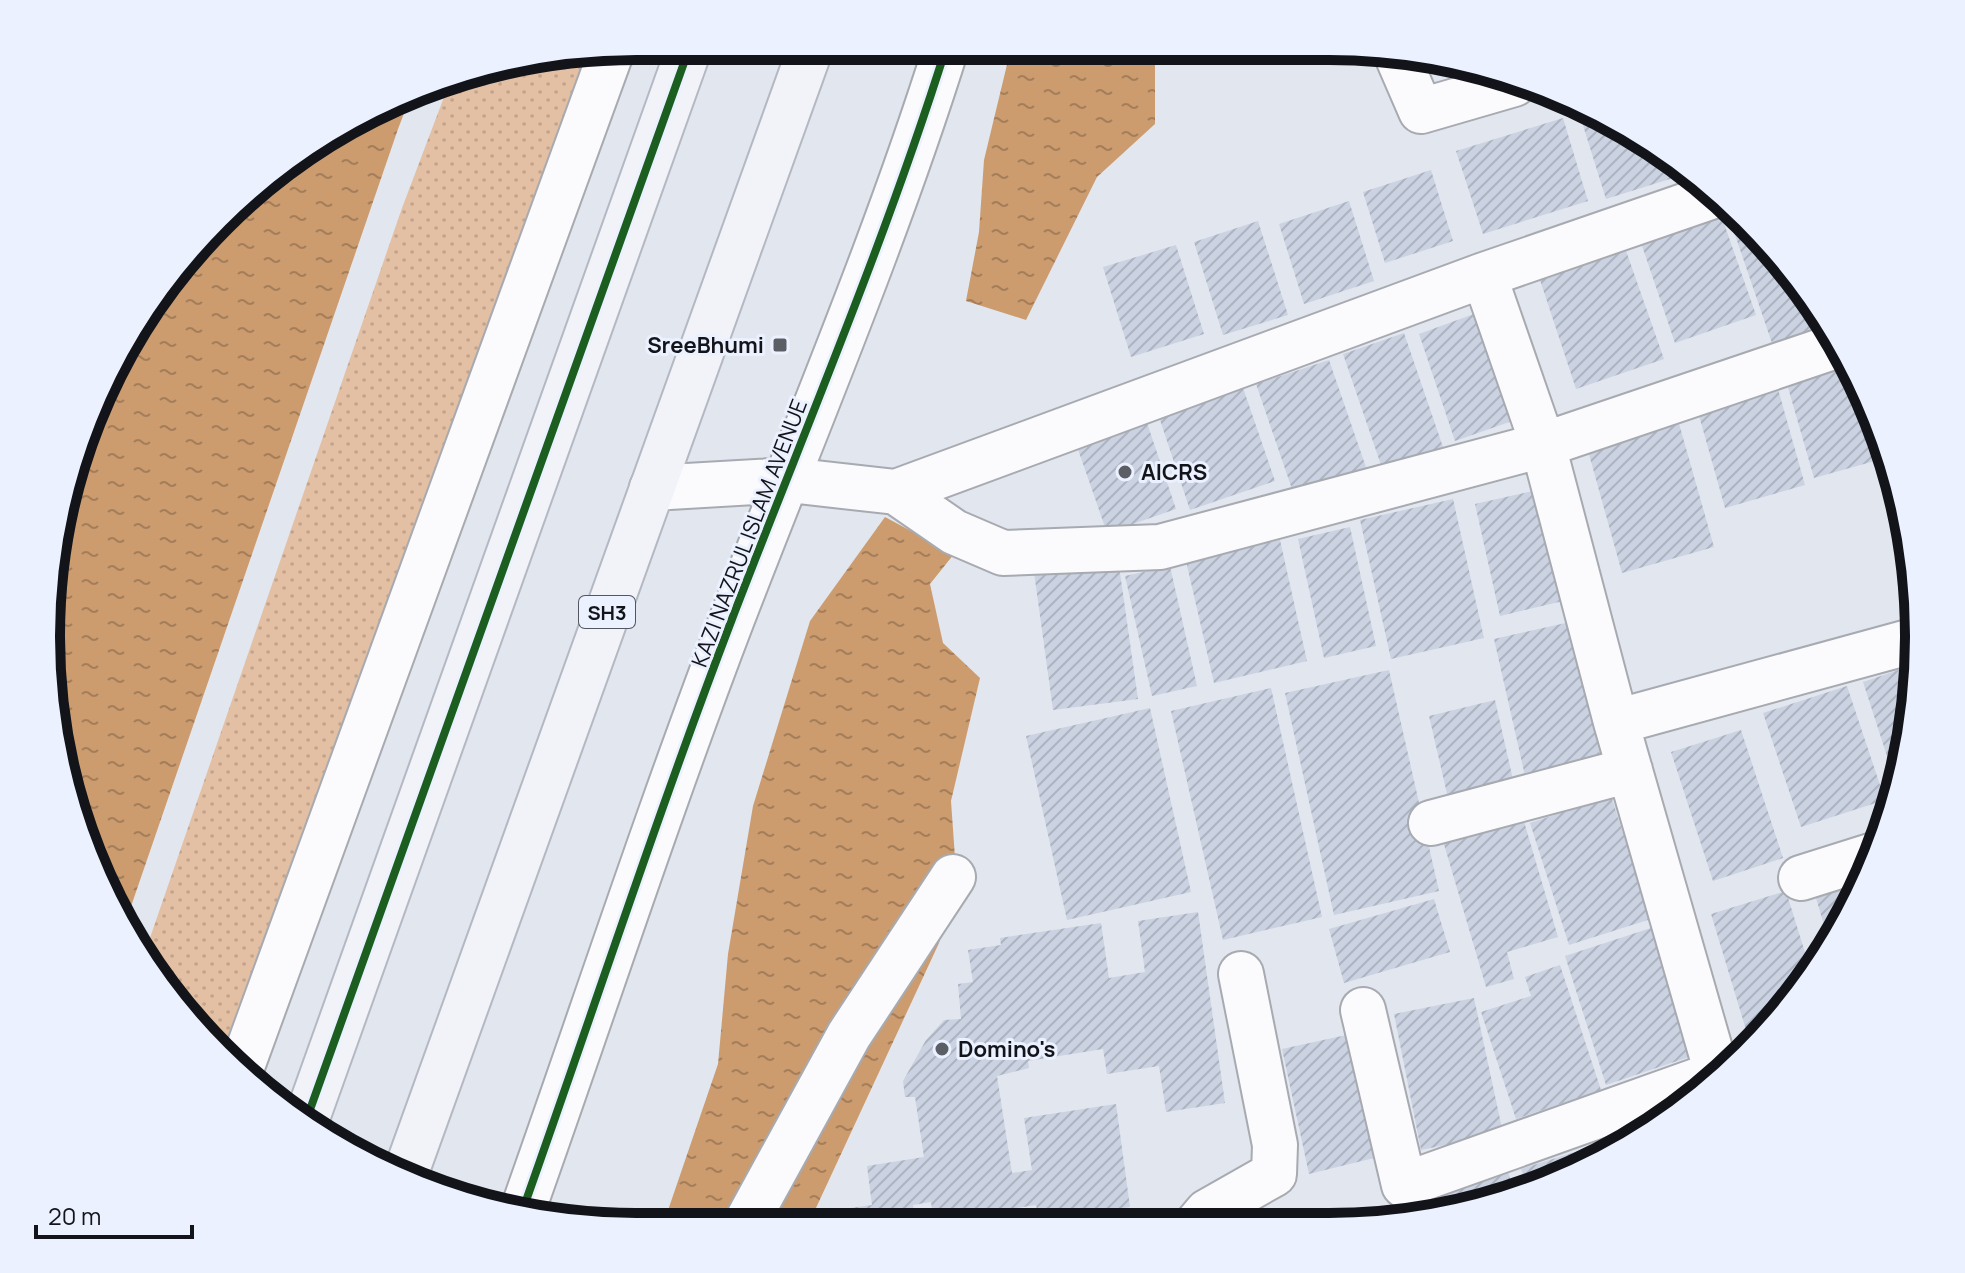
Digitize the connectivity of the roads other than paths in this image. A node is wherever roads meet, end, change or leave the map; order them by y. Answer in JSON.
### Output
{"nodes":[{"id":1,"x":685,"y":60,"type":"edge"},
{"id":2,"x":806,"y":60,"type":"edge"},
{"id":3,"x":942,"y":60,"type":"edge"},
{"id":4,"x":608,"y":61,"type":"edge"},
{"id":5,"x":1401,"y":65,"type":"edge"},
{"id":6,"x":1502,"y":87,"type":"edge"},
{"id":7,"x":1704,"y":199,"type":"edge"},
{"id":8,"x":1484,"y":275,"type":"junction"},
{"id":9,"x":1828,"y":349,"type":"edge"},
{"id":10,"x":1543,"y":445,"type":"junction"},
{"id":11,"x":789,"y":480,"type":"junction"},
{"id":12,"x":652,"y":488,"type":"junction"},
{"id":13,"x":896,"y":492,"type":"junction"},
{"id":14,"x":1905,"y":643,"type":"edge"},
{"id":15,"x":1616,"y":722,"type":"junction"},
{"id":16,"x":1630,"y":770,"type":"junction"},
{"id":17,"x":1431,"y":823,"type":"dead end"},
{"id":18,"x":1860,"y":859,"type":"edge"},
{"id":19,"x":953,"y":877,"type":"dead end"},
{"id":20,"x":1801,"y":878,"type":"dead end"},
{"id":21,"x":1241,"y":974,"type":"dead end"},
{"id":22,"x":1363,"y":1010,"type":"dead end"},
{"id":23,"x":245,"y":1059,"type":"edge"},
{"id":24,"x":1717,"y":1063,"type":"edge"},
{"id":25,"x":1691,"y":1084,"type":"edge"},
{"id":26,"x":309,"y":1111,"type":"edge"},
{"id":27,"x":408,"y":1166,"type":"edge"},
{"id":28,"x":525,"y":1202,"type":"edge"},
{"id":29,"x":751,"y":1213,"type":"edge"},
{"id":30,"x":1206,"y":1213,"type":"edge"}],
"edges":[{"from":1,"to":26,"type":"main road"},
{"from":2,"to":12,"type":"main road","number":"SH3"},
{"from":3,"to":11,"type":"street","name":"KAZI NAZRUL ISLAM AVENUE"},
{"from":4,"to":23,"type":"street"},
{"from":5,"to":6,"type":"street"},
{"from":7,"to":8,"type":"street"},
{"from":8,"to":10,"type":"street"},
{"from":8,"to":13,"type":"street"},
{"from":9,"to":10,"type":"street"},
{"from":10,"to":13,"type":"street"},
{"from":10,"to":15,"type":"street"},
{"from":11,"to":12,"type":"street"},
{"from":11,"to":13,"type":"street"},
{"from":11,"to":28,"type":"street","name":"KAZI NAZRUL ISLAM AVENUE"},
{"from":12,"to":27,"type":"main road","number":"SH3"},
{"from":14,"to":15,"type":"street"},
{"from":15,"to":16,"type":"street"},
{"from":16,"to":17,"type":"street"},
{"from":16,"to":24,"type":"street"},
{"from":18,"to":20,"type":"street"},
{"from":19,"to":29,"type":"street"},
{"from":21,"to":30,"type":"street"},
{"from":22,"to":25,"type":"street"}]}
